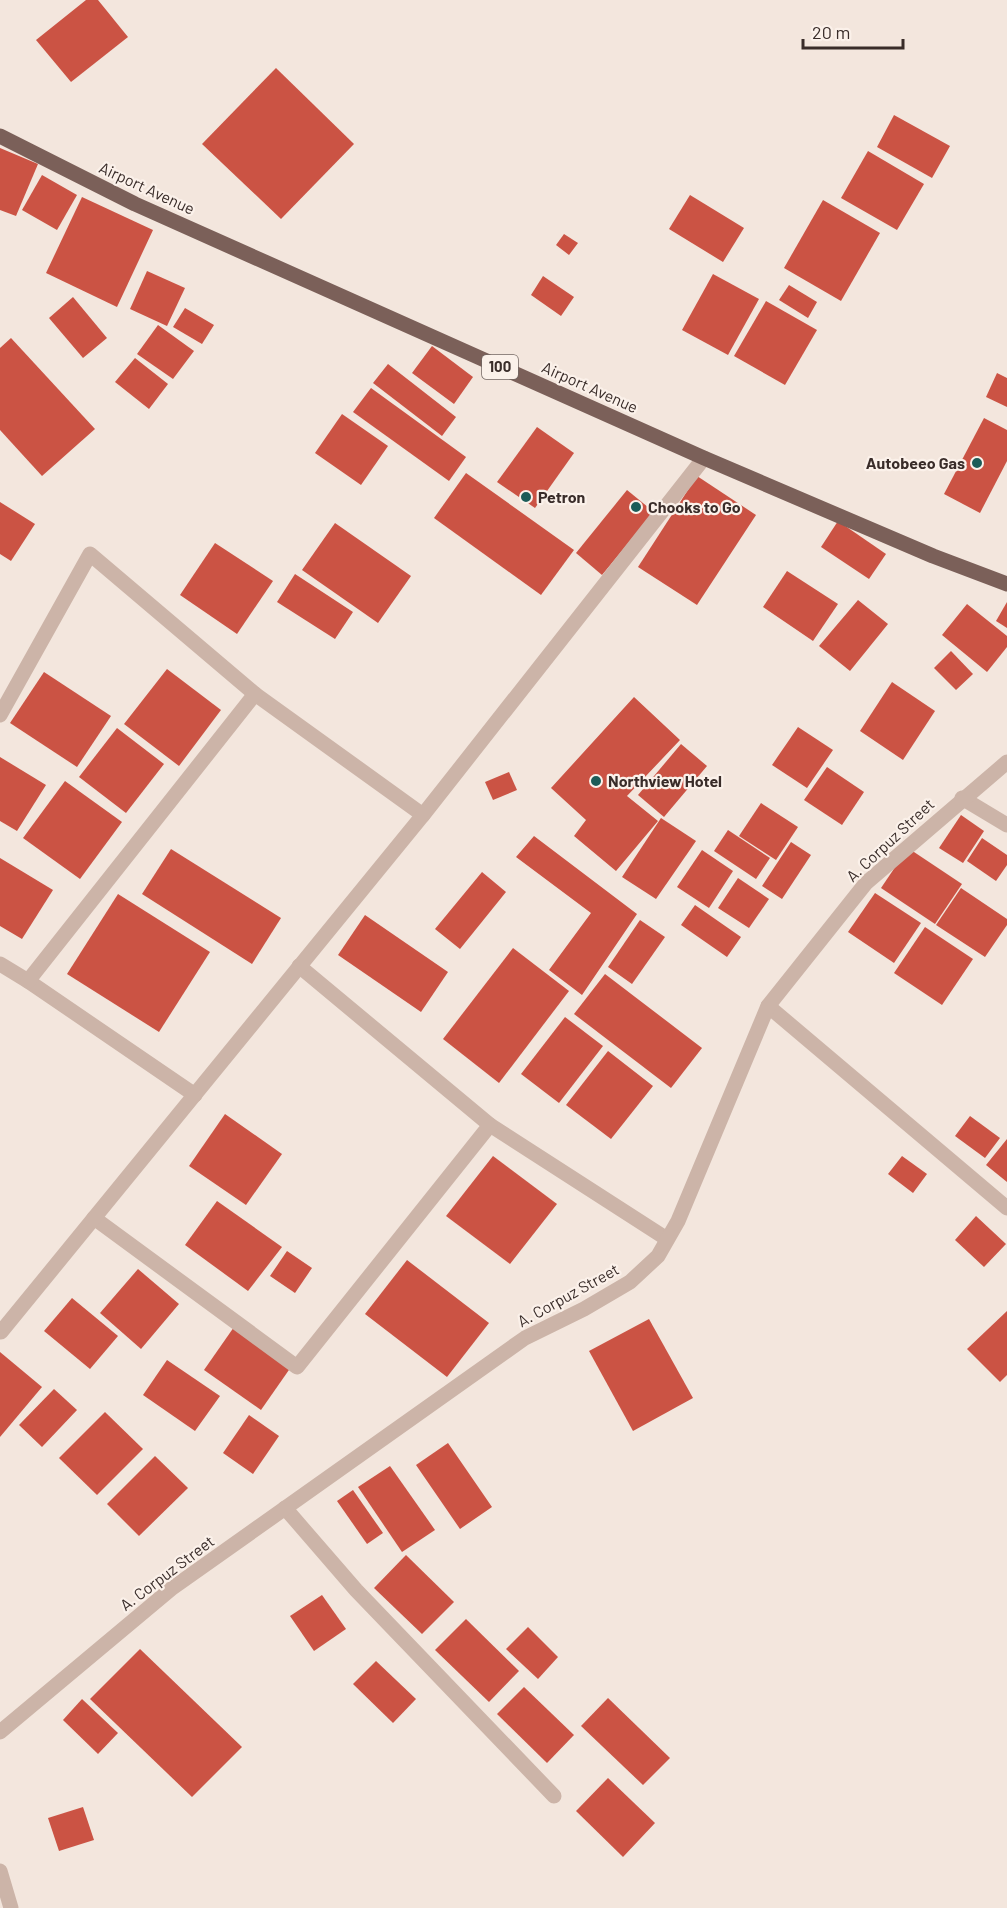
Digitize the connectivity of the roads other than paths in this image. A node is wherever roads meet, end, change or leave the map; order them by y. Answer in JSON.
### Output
{"nodes":[{"id":1,"x":0,"y":136,"type":"edge"},
{"id":2,"x":704,"y":458,"type":"junction"},
{"id":3,"x":1007,"y":584,"type":"edge"},
{"id":4,"x":255,"y":694,"type":"junction"},
{"id":5,"x":0,"y":715,"type":"edge"},
{"id":6,"x":1007,"y":762,"type":"edge"},
{"id":7,"x":962,"y":798,"type":"junction"},
{"id":8,"x":423,"y":814,"type":"junction"},
{"id":9,"x":1007,"y":825,"type":"edge"},
{"id":10,"x":0,"y":964,"type":"edge"},
{"id":11,"x":299,"y":966,"type":"junction"},
{"id":12,"x":28,"y":981,"type":"junction"},
{"id":13,"x":768,"y":1006,"type":"junction"},
{"id":14,"x":195,"y":1095,"type":"junction"},
{"id":15,"x":490,"y":1125,"type":"junction"},
{"id":16,"x":1007,"y":1208,"type":"edge"},
{"id":17,"x":94,"y":1218,"type":"junction"},
{"id":18,"x":668,"y":1239,"type":"junction"},
{"id":19,"x":0,"y":1331,"type":"edge"},
{"id":20,"x":285,"y":1508,"type":"junction"},
{"id":21,"x":0,"y":1732,"type":"edge"},
{"id":22,"x":554,"y":1796,"type":"dead end"},
{"id":23,"x":0,"y":1871,"type":"edge"},
{"id":24,"x":11,"y":1908,"type":"edge"}],
"edges":[{"from":1,"to":2,"type":"main road","name":"Airport Avenue","number":"100"},
{"from":2,"to":3,"type":"main road","name":"Airport Avenue","number":"100"},
{"from":2,"to":8,"type":"street"},
{"from":4,"to":5,"type":"street"},
{"from":4,"to":8,"type":"street"},
{"from":4,"to":12,"type":"street"},
{"from":6,"to":7,"type":"street","name":"A. Corpuz Street"},
{"from":7,"to":9,"type":"street"},
{"from":7,"to":13,"type":"street","name":"A. Corpuz Street"},
{"from":8,"to":11,"type":"street"},
{"from":10,"to":12,"type":"street"},
{"from":11,"to":14,"type":"street"},
{"from":11,"to":15,"type":"street"},
{"from":12,"to":14,"type":"street"},
{"from":13,"to":16,"type":"street"},
{"from":13,"to":18,"type":"street","name":"A. Corpuz Street"},
{"from":14,"to":17,"type":"street"},
{"from":15,"to":17,"type":"street"},
{"from":15,"to":18,"type":"street"},
{"from":17,"to":19,"type":"street"},
{"from":18,"to":20,"type":"street","name":"A. Corpuz Street"},
{"from":20,"to":21,"type":"street","name":"A. Corpuz Street"},
{"from":20,"to":22,"type":"street"},
{"from":23,"to":24,"type":"street"}]}
